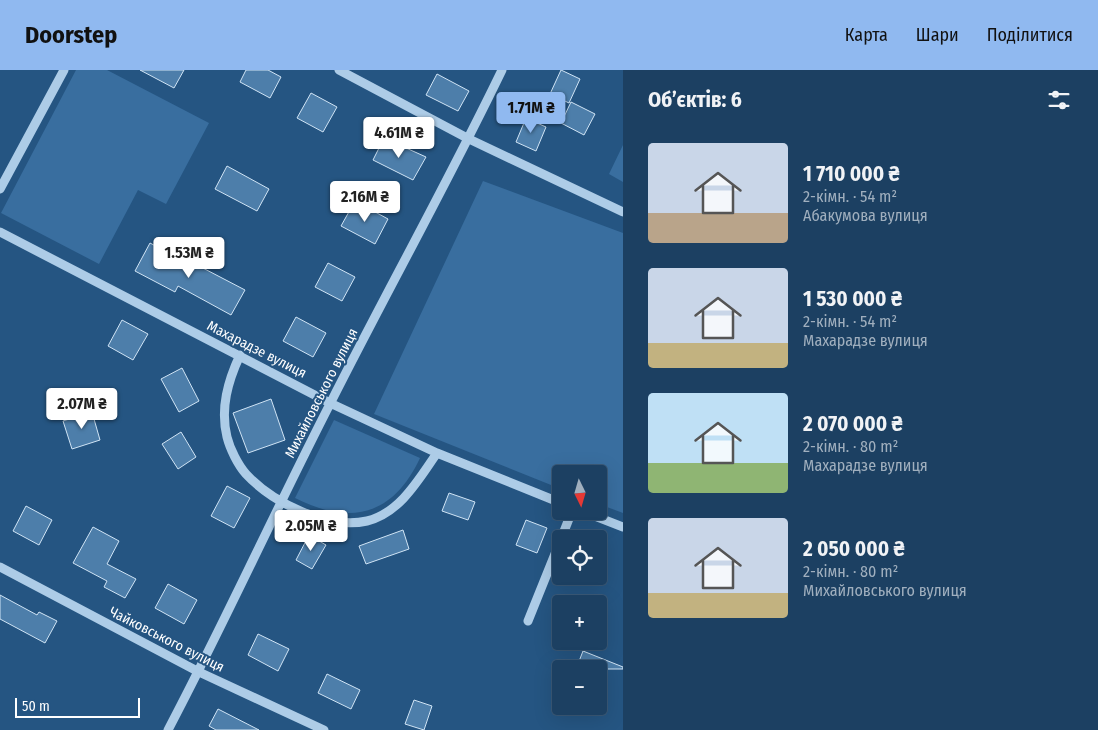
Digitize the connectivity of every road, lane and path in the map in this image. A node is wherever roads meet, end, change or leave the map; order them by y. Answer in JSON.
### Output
{"nodes":[{"id":1,"x":64,"y":70,"type":"edge"},
{"id":2,"x":339,"y":70,"type":"edge"},
{"id":3,"x":502,"y":70,"type":"edge"},
{"id":4,"x":469,"y":139,"type":"junction"},
{"id":5,"x":0,"y":189,"type":"edge"},
{"id":6,"x":623,"y":212,"type":"edge"},
{"id":7,"x":0,"y":232,"type":"edge"},
{"id":8,"x":240,"y":355,"type":"junction"},
{"id":9,"x":330,"y":402,"type":"junction"},
{"id":10,"x":437,"y":453,"type":"junction"},
{"id":11,"x":552,"y":499,"type":"edge"},
{"id":12,"x":282,"y":501,"type":"junction"},
{"id":13,"x":605,"y":520,"type":"edge"},
{"id":14,"x":623,"y":527,"type":"edge"},
{"id":15,"x":552,"y":561,"type":"edge"},
{"id":16,"x":0,"y":567,"type":"edge"},
{"id":17,"x":528,"y":621,"type":"dead end"},
{"id":18,"x":199,"y":672,"type":"junction"},
{"id":19,"x":168,"y":730,"type":"edge"},
{"id":20,"x":324,"y":730,"type":"edge"}],
"edges":[{"from":1,"to":5,"type":"street"},
{"from":2,"to":4,"type":"street"},
{"from":3,"to":4,"type":"street","name":"Михайловського вулиця"},
{"from":4,"to":6,"type":"street"},
{"from":4,"to":9,"type":"street","name":"Михайловського вулиця"},
{"from":7,"to":8,"type":"street","name":"Махарадзе вулиця"},
{"from":8,"to":9,"type":"street","name":"Махарадзе вулиця"},
{"from":8,"to":12,"type":"street"},
{"from":9,"to":10,"type":"street","name":"Махарадзе вулиця"},
{"from":9,"to":12,"type":"street","name":"Михайловського вулиця"},
{"from":10,"to":11,"type":"street","name":"Махарадзе вулиця"},
{"from":10,"to":12,"type":"street"},
{"from":12,"to":18,"type":"street","name":"Михайловського вулиця"},
{"from":13,"to":14,"type":"street"},
{"from":15,"to":17,"type":"street"},
{"from":16,"to":18,"type":"street","name":"Чайковського вулиця"},
{"from":18,"to":19,"type":"street","name":"Михайловського вулиця"},
{"from":18,"to":20,"type":"street","name":"Чайковського вулиця"}]}
